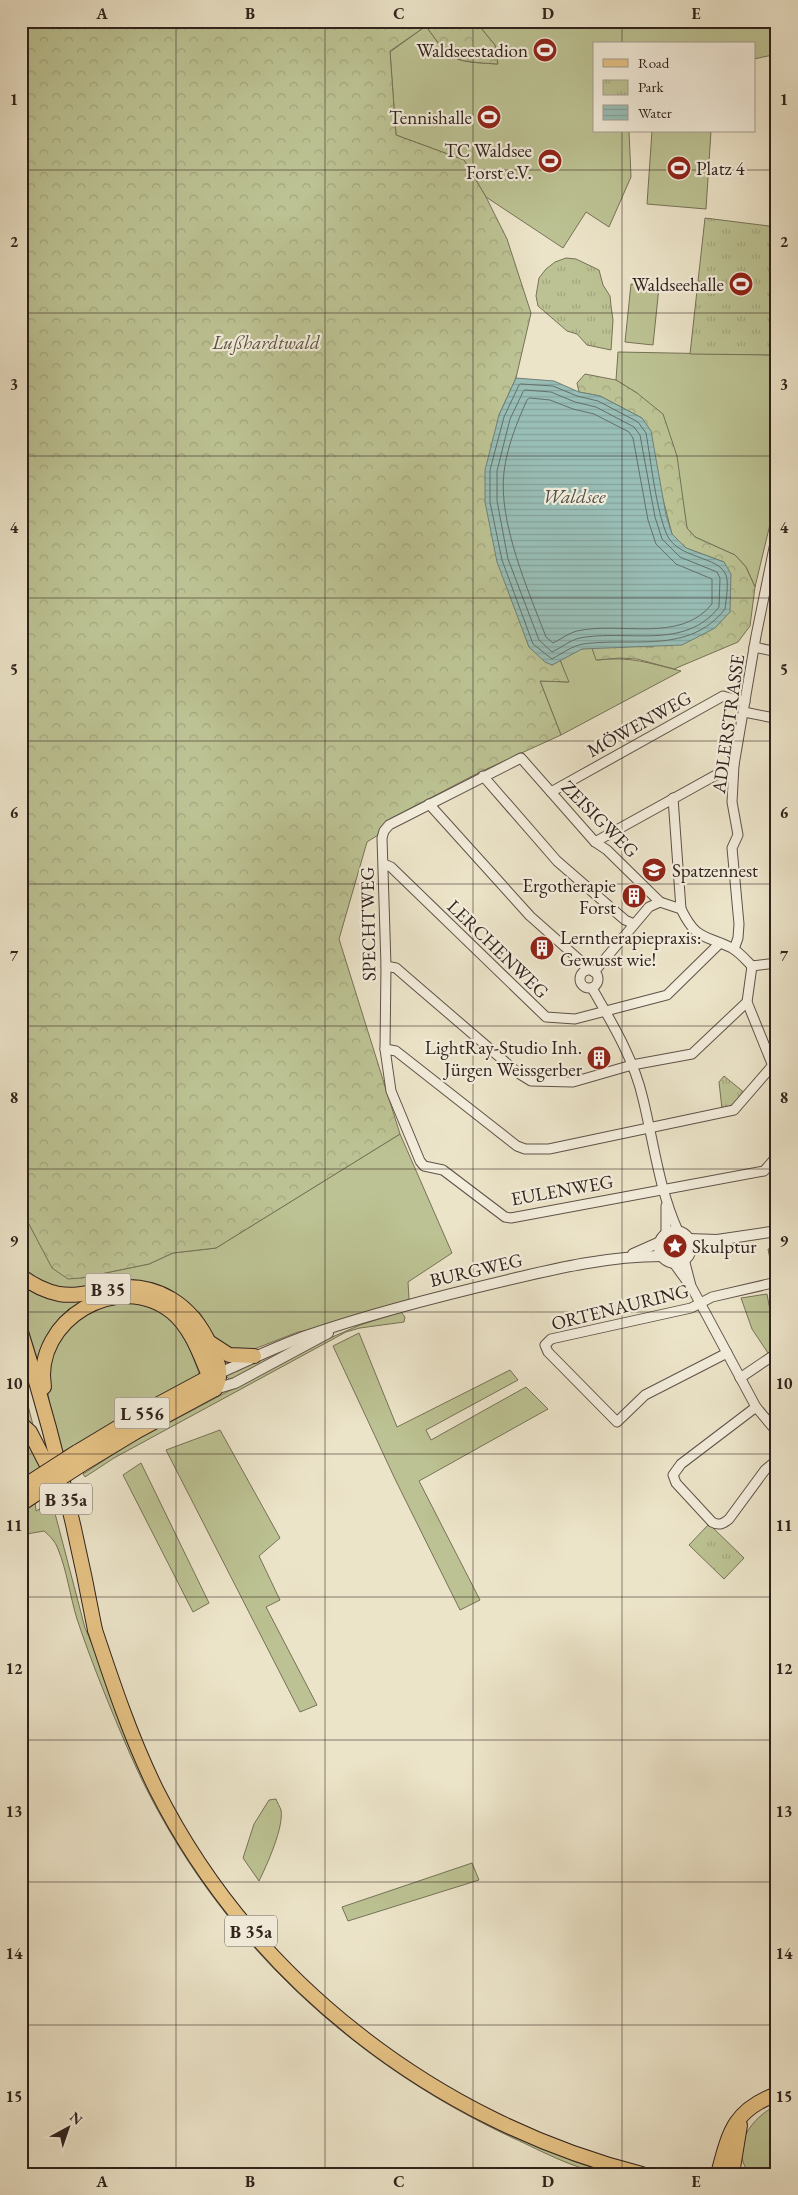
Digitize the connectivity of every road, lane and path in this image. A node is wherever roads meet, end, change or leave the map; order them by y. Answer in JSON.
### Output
{"nodes":[{"id":1,"x":777,"y":533,"type":"edge"},
{"id":2,"x":754,"y":647,"type":"junction"},
{"id":3,"x":777,"y":652,"type":"edge"},
{"id":4,"x":744,"y":707,"type":"junction"},
{"id":5,"x":774,"y":718,"type":"dead end"},
{"id":6,"x":521,"y":758,"type":"joint"},
{"id":7,"x":734,"y":765,"type":"junction"},
{"id":8,"x":483,"y":776,"type":"junction"},
{"id":9,"x":551,"y":792,"type":"junction"},
{"id":10,"x":673,"y":798,"type":"junction"},
{"id":11,"x":429,"y":804,"type":"junction"},
{"id":12,"x":595,"y":842,"type":"junction"},
{"id":13,"x":384,"y":864,"type":"junction"},
{"id":14,"x":660,"y":902,"type":"junction"},
{"id":15,"x":681,"y":909,"type":"junction"},
{"id":16,"x":634,"y":924,"type":"junction"},
{"id":17,"x":720,"y":943,"type":"junction"},
{"id":18,"x":734,"y":949,"type":"junction"},
{"id":19,"x":777,"y":963,"type":"edge"},
{"id":20,"x":386,"y":966,"type":"junction"},
{"id":21,"x":752,"y":966,"type":"junction"},
{"id":22,"x":590,"y":971,"type":"junction"},
{"id":23,"x":592,"y":988,"type":"junction"},
{"id":24,"x":747,"y":1002,"type":"junction"},
{"id":25,"x":606,"y":1012,"type":"junction"},
{"id":26,"x":386,"y":1049,"type":"junction"},
{"id":27,"x":773,"y":1065,"type":"junction"},
{"id":28,"x":632,"y":1066,"type":"junction"},
{"id":29,"x":777,"y":1076,"type":"edge"},
{"id":30,"x":649,"y":1129,"type":"junction"},
{"id":31,"x":777,"y":1156,"type":"edge"},
{"id":32,"x":424,"y":1166,"type":"joint"},
{"id":33,"x":662,"y":1189,"type":"junction"},
{"id":34,"x":666,"y":1203,"type":"junction"},
{"id":35,"x":678,"y":1231,"type":"junction"},
{"id":36,"x":777,"y":1231,"type":"edge"},
{"id":37,"x":663,"y":1238,"type":"junction"},
{"id":38,"x":689,"y":1244,"type":"junction"},
{"id":39,"x":662,"y":1256,"type":"junction"},
{"id":40,"x":626,"y":1257,"type":"junction"},
{"id":41,"x":684,"y":1259,"type":"junction"},
{"id":42,"x":673,"y":1262,"type":"junction"},
{"id":43,"x":21,"y":1276,"type":"edge"},
{"id":44,"x":777,"y":1282,"type":"edge"},
{"id":45,"x":691,"y":1286,"type":"junction"},
{"id":46,"x":701,"y":1303,"type":"junction"},
{"id":47,"x":336,"y":1327,"type":"junction"},
{"id":48,"x":21,"y":1332,"type":"edge"},
{"id":49,"x":208,"y":1341,"type":"junction"},
{"id":50,"x":727,"y":1353,"type":"junction"},
{"id":51,"x":777,"y":1353,"type":"edge"},
{"id":52,"x":21,"y":1355,"type":"edge"},
{"id":53,"x":254,"y":1356,"type":"junction"},
{"id":54,"x":740,"y":1378,"type":"junction"},
{"id":55,"x":215,"y":1380,"type":"junction"},
{"id":56,"x":756,"y":1408,"type":"junction"},
{"id":57,"x":46,"y":1416,"type":"junction"},
{"id":58,"x":21,"y":1424,"type":"edge"},
{"id":59,"x":777,"y":1432,"type":"edge"},
{"id":60,"x":777,"y":1460,"type":"edge"},
{"id":61,"x":49,"y":1469,"type":"junction"},
{"id":62,"x":30,"y":1488,"type":"edge"},
{"id":63,"x":21,"y":1504,"type":"edge"},
{"id":64,"x":95,"y":1630,"type":"junction"},
{"id":65,"x":777,"y":2094,"type":"edge"},
{"id":66,"x":746,"y":2112,"type":"junction"},
{"id":67,"x":735,"y":2170,"type":"edge"},
{"id":68,"x":642,"y":2174,"type":"edge"},
{"id":69,"x":718,"y":2174,"type":"edge"}],
"edges":[{"from":1,"to":2,"type":"street","name":"ADLERSTRASSE"},
{"from":2,"to":3,"type":"street"},
{"from":2,"to":4,"type":"street","name":"ADLERSTRASSE"},
{"from":4,"to":5,"type":"street","name":"MÖWENWEG"},
{"from":4,"to":7,"type":"street","name":"ADLERSTRASSE"},
{"from":4,"to":9,"type":"street","name":"MÖWENWEG"},
{"from":6,"to":8,"type":"street","name":"SPECHTWEG"},
{"from":6,"to":9,"type":"street","name":"ZEISIGWEG"},
{"from":7,"to":10,"type":"street"},
{"from":7,"to":18,"type":"street","name":"ADLERSTRASSE"},
{"from":8,"to":11,"type":"street","name":"SPECHTWEG"},
{"from":8,"to":16,"type":"street"},
{"from":9,"to":12,"type":"street","name":"ZEISIGWEG"},
{"from":10,"to":12,"type":"street"},
{"from":10,"to":15,"type":"street"},
{"from":11,"to":13,"type":"street","name":"SPECHTWEG"},
{"from":11,"to":22,"type":"street"},
{"from":12,"to":14,"type":"street","name":"ZEISIGWEG"},
{"from":13,"to":20,"type":"street","name":"SPECHTWEG"},
{"from":13,"to":25,"type":"street","name":"LERCHENWEG"},
{"from":14,"to":15,"type":"street","name":"ZEISIGWEG"},
{"from":14,"to":16,"type":"street"},
{"from":15,"to":17,"type":"street"},
{"from":16,"to":22,"type":"street"},
{"from":17,"to":18,"type":"street"},
{"from":17,"to":25,"type":"street","name":"LERCHENWEG"},
{"from":18,"to":21,"type":"street"},
{"from":19,"to":21,"type":"street"},
{"from":20,"to":26,"type":"street","name":"SPECHTWEG"},
{"from":20,"to":28,"type":"street"},
{"from":21,"to":24,"type":"street"},
{"from":22,"to":23,"type":"street"},
{"from":22,"to":23,"type":"street"},
{"from":23,"to":25,"type":"street"},
{"from":24,"to":27,"type":"street"},
{"from":24,"to":28,"type":"street"},
{"from":25,"to":28,"type":"street"},
{"from":26,"to":30,"type":"street"},
{"from":26,"to":32,"type":"street","name":"SPECHTWEG"},
{"from":27,"to":29,"type":"street"},
{"from":27,"to":30,"type":"street"},
{"from":28,"to":30,"type":"street"},
{"from":30,"to":33,"type":"street"},
{"from":31,"to":33,"type":"street","name":"EULENWEG"},
{"from":32,"to":33,"type":"street","name":"EULENWEG"},
{"from":33,"to":34,"type":"street"},
{"from":34,"to":35,"type":"street"},
{"from":34,"to":37,"type":"street"},
{"from":35,"to":37,"type":"street","name":"BURGWEG"},
{"from":35,"to":38,"type":"street"},
{"from":36,"to":38,"type":"street"},
{"from":37,"to":39,"type":"street"},
{"from":37,"to":40,"type":"street","name":"BURGWEG"},
{"from":38,"to":41,"type":"street"},
{"from":39,"to":40,"type":"street","name":"BURGWEG"},
{"from":39,"to":42,"type":"street"},
{"from":40,"to":47,"type":"street","name":"BURGWEG"},
{"from":41,"to":42,"type":"street"},
{"from":41,"to":45,"type":"street"},
{"from":42,"to":45,"type":"street"},
{"from":43,"to":49,"type":"main road","number":"B 35"},
{"from":44,"to":46,"type":"street"},
{"from":45,"to":46,"type":"street"},
{"from":46,"to":50,"type":"street"},
{"from":46,"to":50,"type":"street","name":"ORTENAURING"},
{"from":47,"to":53,"type":"street","name":"BURGWEG"},
{"from":47,"to":55,"type":"street","name":"BURGWEG"},
{"from":48,"to":57,"type":"main road","number":"B 35a"},
{"from":49,"to":53,"type":"main road","number":"B 35"},
{"from":49,"to":55,"type":"main road","number":"B 35"},
{"from":50,"to":54,"type":"street"},
{"from":51,"to":54,"type":"street"},
{"from":52,"to":61,"type":"main road","number":"B 35a"},
{"from":53,"to":55,"type":"street","name":"BURGWEG"},
{"from":54,"to":56,"type":"street"},
{"from":55,"to":57,"type":"main road"},
{"from":55,"to":62,"type":"main road","number":"L 556","bridge":true},
{"from":56,"to":59,"type":"street"},
{"from":56,"to":60,"type":"street"},
{"from":57,"to":64,"type":"main road","number":"B 35a"},
{"from":58,"to":61,"type":"main road"},
{"from":61,"to":64,"type":"main road","number":"B 35a"},
{"from":62,"to":63,"type":"main road","number":"L 556"},
{"from":64,"to":68,"type":"main road","number":"B 35a"},
{"from":65,"to":66,"type":"main road"},
{"from":66,"to":67,"type":"main road"},
{"from":66,"to":69,"type":"main road"}]}
